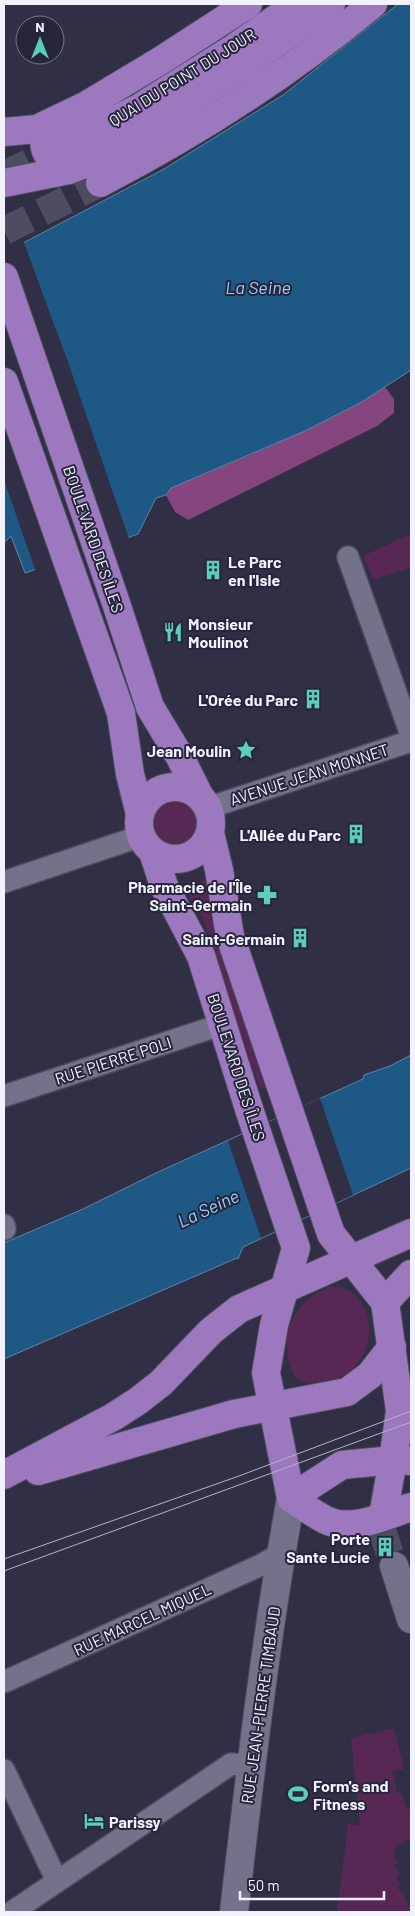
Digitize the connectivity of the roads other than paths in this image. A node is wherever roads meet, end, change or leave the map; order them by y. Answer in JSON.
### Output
{"nodes":[{"id":1,"x":248,"y":4,"type":"edge"},
{"id":2,"x":297,"y":4,"type":"edge"},
{"id":3,"x":331,"y":4,"type":"edge"},
{"id":4,"x":372,"y":4,"type":"edge"},
{"id":5,"x":48,"y":125,"type":"junction"},
{"id":6,"x":4,"y":132,"type":"edge"},
{"id":7,"x":67,"y":158,"type":"junction"},
{"id":8,"x":4,"y":183,"type":"edge"},
{"id":9,"x":100,"y":183,"type":"tunnel mouth"},
{"id":10,"x":4,"y":276,"type":"edge"},
{"id":11,"x":4,"y":382,"type":"edge"},
{"id":12,"x":348,"y":557,"type":"dead end"},
{"id":13,"x":411,"y":733,"type":"edge"},
{"id":14,"x":205,"y":812,"type":"junction"},
{"id":15,"x":145,"y":834,"type":"junction"},
{"id":16,"x":4,"y":882,"type":"edge"},
{"id":17,"x":223,"y":1024,"type":"junction"},
{"id":18,"x":4,"y":1096,"type":"edge"},
{"id":19,"x":411,"y":1233,"type":"edge"},
{"id":20,"x":352,"y":1259,"type":"junction"},
{"id":21,"x":411,"y":1274,"type":"edge"},
{"id":22,"x":286,"y":1288,"type":"junction"},
{"id":23,"x":385,"y":1302,"type":"junction"},
{"id":24,"x":392,"y":1347,"type":"junction"},
{"id":25,"x":272,"y":1407,"type":"junction"},
{"id":26,"x":402,"y":1461,"type":"edge"},
{"id":27,"x":4,"y":1475,"type":"edge"},
{"id":28,"x":4,"y":1481,"type":"edge"},
{"id":29,"x":291,"y":1498,"type":"junction"},
{"id":30,"x":411,"y":1507,"type":"edge"},
{"id":31,"x":382,"y":1522,"type":"junction"},
{"id":32,"x":280,"y":1554,"type":"junction"},
{"id":33,"x":394,"y":1566,"type":"tunnel mouth"},
{"id":34,"x":411,"y":1619,"type":"edge"},
{"id":35,"x":4,"y":1682,"type":"edge"},
{"id":36,"x":251,"y":1766,"type":"junction"},
{"id":37,"x":4,"y":1770,"type":"edge"},
{"id":38,"x":57,"y":1881,"type":"junction"},
{"id":39,"x":12,"y":1912,"type":"edge"},
{"id":40,"x":234,"y":1912,"type":"edge"}],
"edges":[{"from":1,"to":5,"type":"main road"},
{"from":2,"to":7,"type":"main road","name":"QUAI DU POINT DU JOUR"},
{"from":3,"to":7,"type":"main road"},
{"from":4,"to":9,"type":"main road"},
{"from":5,"to":6,"type":"main road"},
{"from":5,"to":7,"type":"main road"},
{"from":7,"to":8,"type":"main road"},
{"from":10,"to":14,"type":"main road","name":"BOULEVARD DES ÎLES"},
{"from":11,"to":15,"type":"main road","name":"BOULEVARD DES ÎLES"},
{"from":12,"to":13,"type":"street"},
{"from":13,"to":14,"type":"street","name":"AVENUE JEAN MONNET"},
{"from":14,"to":15,"type":"main road"},
{"from":14,"to":15,"type":"main road"},
{"from":14,"to":20,"type":"main road","name":"BOULEVARD DES ÎLES"},
{"from":15,"to":16,"type":"street"},
{"from":15,"to":17,"type":"main road","name":"BOULEVARD DES ÎLES"},
{"from":17,"to":18,"type":"street","name":"RUE PIERRE POLI"},
{"from":17,"to":22,"type":"main road","name":"BOULEVARD DES ÎLES"},
{"from":19,"to":20,"type":"main road"},
{"from":20,"to":22,"type":"main road"},
{"from":20,"to":23,"type":"main road"},
{"from":21,"to":23,"type":"main road"},
{"from":22,"to":25,"type":"main road"},
{"from":22,"to":27,"type":"main road"},
{"from":23,"to":24,"type":"main road"},
{"from":24,"to":25,"type":"main road"},
{"from":24,"to":26,"type":"main road"},
{"from":25,"to":28,"type":"main road"},
{"from":25,"to":29,"type":"main road"},
{"from":26,"to":29,"type":"main road"},
{"from":26,"to":31,"type":"main road"},
{"from":29,"to":31,"type":"main road"},
{"from":29,"to":32,"type":"main road","name":"RUE JEAN-PIERRE TIMBAUD"},
{"from":30,"to":31,"type":"main road"},
{"from":32,"to":35,"type":"street","name":"RUE MARCEL MIQUEL"},
{"from":32,"to":36,"type":"main road","name":"RUE JEAN-PIERRE TIMBAUD"},
{"from":33,"to":34,"type":"main road"},
{"from":36,"to":38,"type":"street"},
{"from":36,"to":40,"type":"main road","name":"RUE JEAN-PIERRE TIMBAUD"},
{"from":37,"to":38,"type":"street"},
{"from":38,"to":39,"type":"street"}]}
